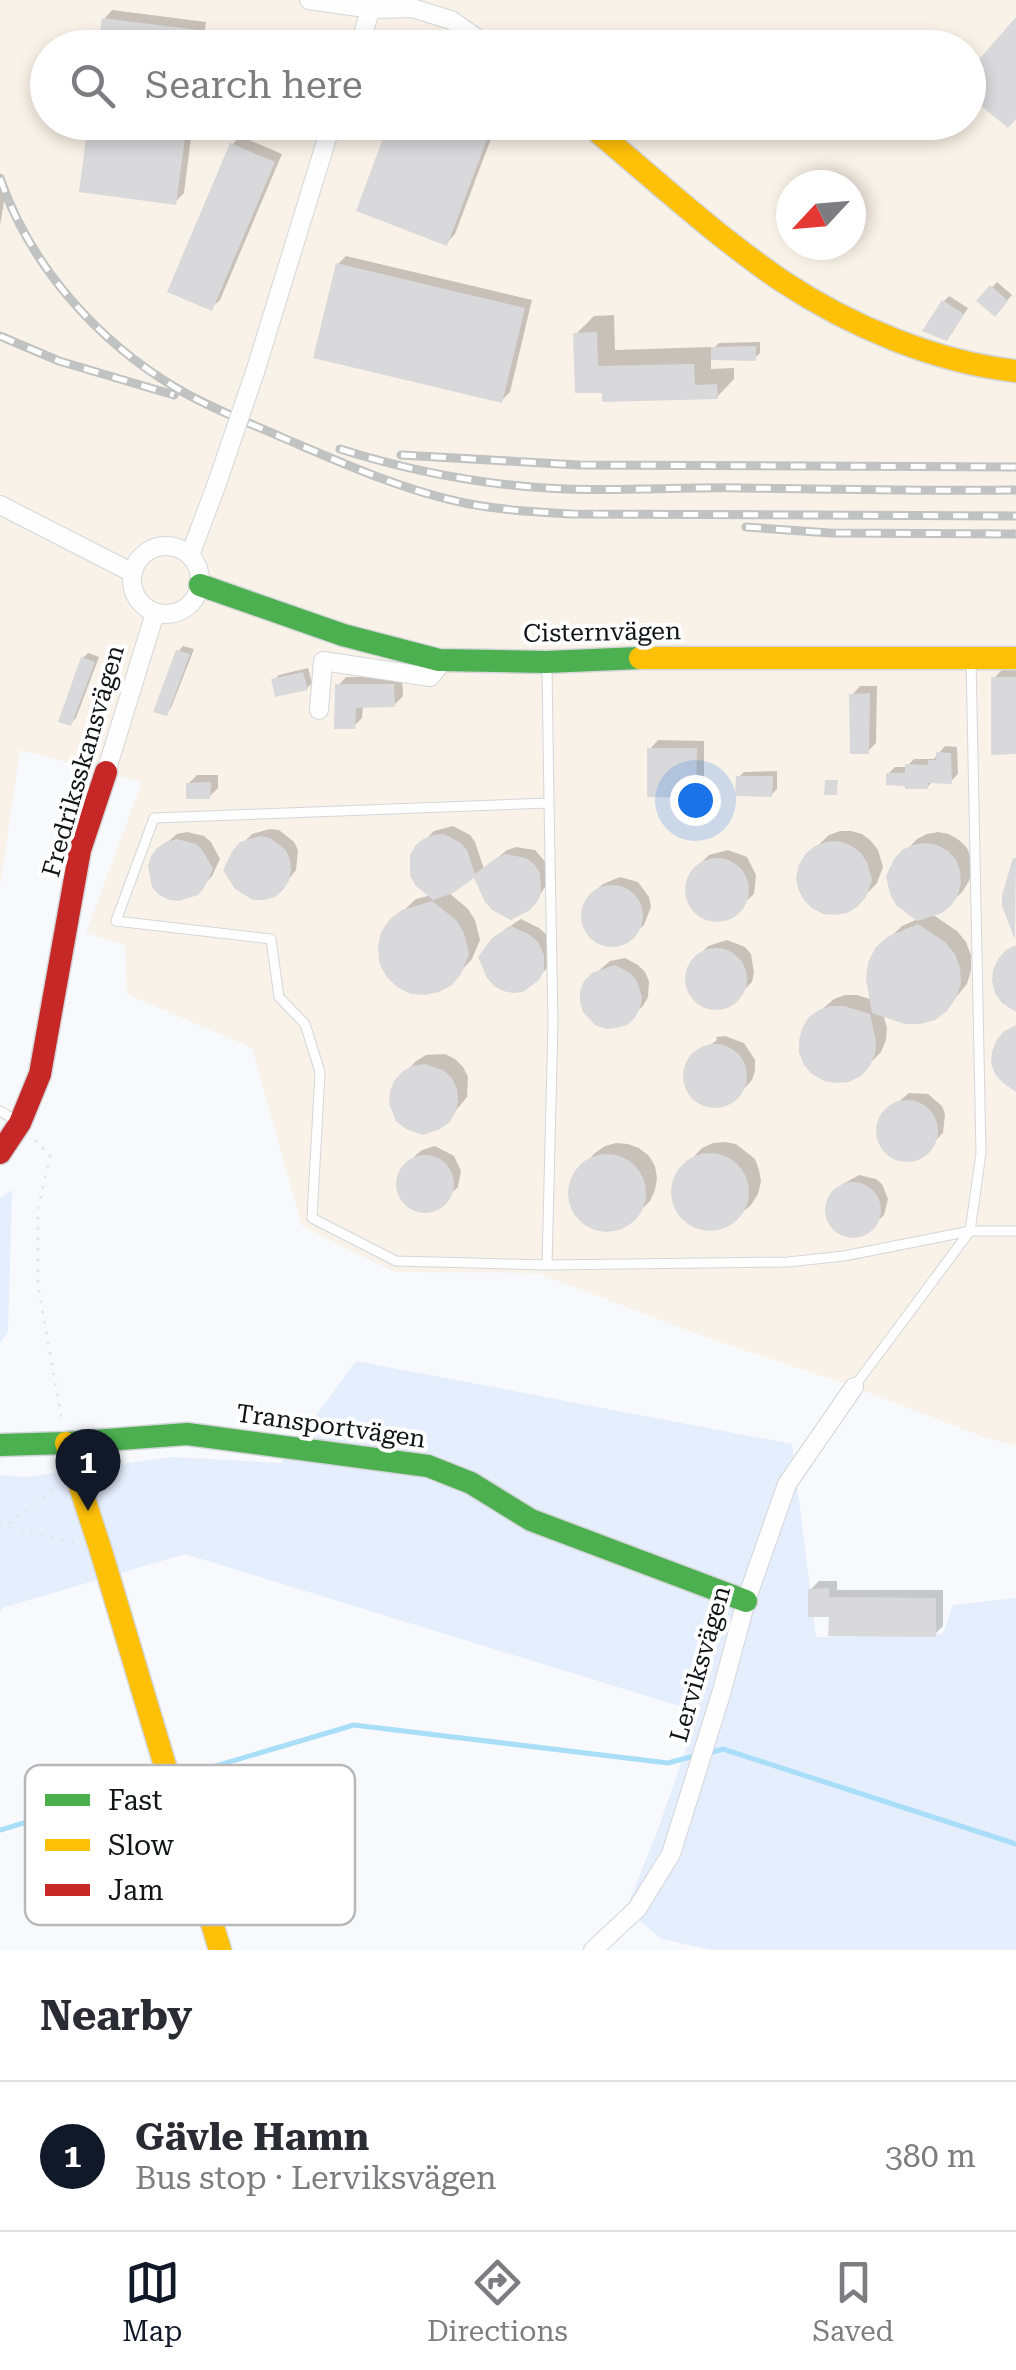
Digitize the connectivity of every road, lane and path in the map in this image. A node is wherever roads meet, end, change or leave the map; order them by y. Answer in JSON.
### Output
{"nodes":[{"id":1,"x":308,"y":0,"type":"edge"},
{"id":2,"x":373,"y":5,"type":"edge"},
{"id":3,"x":365,"y":30,"type":"edge"},
{"id":4,"x":465,"y":30,"type":"edge"},
{"id":5,"x":326,"y":140,"type":"edge"},
{"id":6,"x":608,"y":140,"type":"edge"},
{"id":7,"x":1016,"y":371,"type":"edge"},
{"id":8,"x":0,"y":505,"type":"edge"},
{"id":9,"x":190,"y":555,"type":"junction"},
{"id":10,"x":132,"y":573,"type":"junction"},
{"id":11,"x":200,"y":586,"type":"junction"},
{"id":12,"x":156,"y":613,"type":"junction"},
{"id":13,"x":971,"y":658,"type":"junction"},
{"id":14,"x":1016,"y":658,"type":"edge"},
{"id":15,"x":444,"y":660,"type":"junction"},
{"id":16,"x":546,"y":662,"type":"junction"},
{"id":17,"x":319,"y":710,"type":"dead end"},
{"id":18,"x":106,"y":772,"type":"joint"},
{"id":19,"x":549,"y":804,"type":"junction"},
{"id":20,"x":10,"y":1117,"type":"edge"},
{"id":21,"x":0,"y":1152,"type":"edge"},
{"id":22,"x":970,"y":1230,"type":"junction"},
{"id":23,"x":1016,"y":1231,"type":"edge"},
{"id":24,"x":547,"y":1265,"type":"junction"},
{"id":25,"x":854,"y":1386,"type":"joint"},
{"id":26,"x":0,"y":1444,"type":"edge"},
{"id":27,"x":66,"y":1444,"type":"junction"},
{"id":28,"x":76,"y":1473,"type":"junction"},
{"id":29,"x":0,"y":1525,"type":"edge"},
{"id":30,"x":8,"y":1525,"type":"junction"},
{"id":31,"x":101,"y":1551,"type":"junction"},
{"id":32,"x":746,"y":1600,"type":"junction"},
{"id":33,"x":165,"y":1765,"type":"edge"},
{"id":34,"x":213,"y":1925,"type":"edge"},
{"id":35,"x":220,"y":1950,"type":"edge"},
{"id":36,"x":593,"y":1950,"type":"edge"}],
"edges":[{"from":1,"to":2,"type":"street"},
{"from":2,"to":3,"type":"street"},
{"from":2,"to":4,"type":"street"},
{"from":5,"to":9,"type":"street","bridge":true},
{"from":6,"to":7,"type":"street"},
{"from":8,"to":10,"type":"street"},
{"from":9,"to":10,"type":"street"},
{"from":9,"to":11,"type":"street"},
{"from":10,"to":12,"type":"street"},
{"from":11,"to":12,"type":"street"},
{"from":11,"to":15,"type":"street","name":"Cisternvägen"},
{"from":12,"to":18,"type":"street","name":"Fredriksskansvägen"},
{"from":13,"to":14,"type":"street","name":"Cisternvägen"},
{"from":13,"to":16,"type":"street","name":"Cisternvägen"},
{"from":13,"to":22,"type":"lane"},
{"from":15,"to":16,"type":"street","name":"Cisternvägen"},
{"from":15,"to":17,"type":"street"},
{"from":16,"to":19,"type":"lane"},
{"from":18,"to":20,"type":"street","name":"Fredriksskansvägen"},
{"from":19,"to":24,"type":"lane"},
{"from":19,"to":24,"type":"lane"},
{"from":20,"to":21,"type":"street","name":"Fredriksskansvägen"},
{"from":20,"to":27,"type":"path"},
{"from":22,"to":23,"type":"lane"},
{"from":22,"to":24,"type":"lane"},
{"from":22,"to":25,"type":"lane"},
{"from":25,"to":32,"type":"street","name":"Lerviksvägen"},
{"from":26,"to":27,"type":"street","name":"Transportvägen"},
{"from":27,"to":28,"type":"street"},
{"from":27,"to":32,"type":"street","name":"Transportvägen"},
{"from":28,"to":30,"type":"path"},
{"from":28,"to":31,"type":"street"},
{"from":29,"to":30,"type":"path"},
{"from":30,"to":31,"type":"path"},
{"from":31,"to":33,"type":"street"},
{"from":32,"to":36,"type":"street","name":"Lerviksvägen"},
{"from":34,"to":35,"type":"street"}]}
